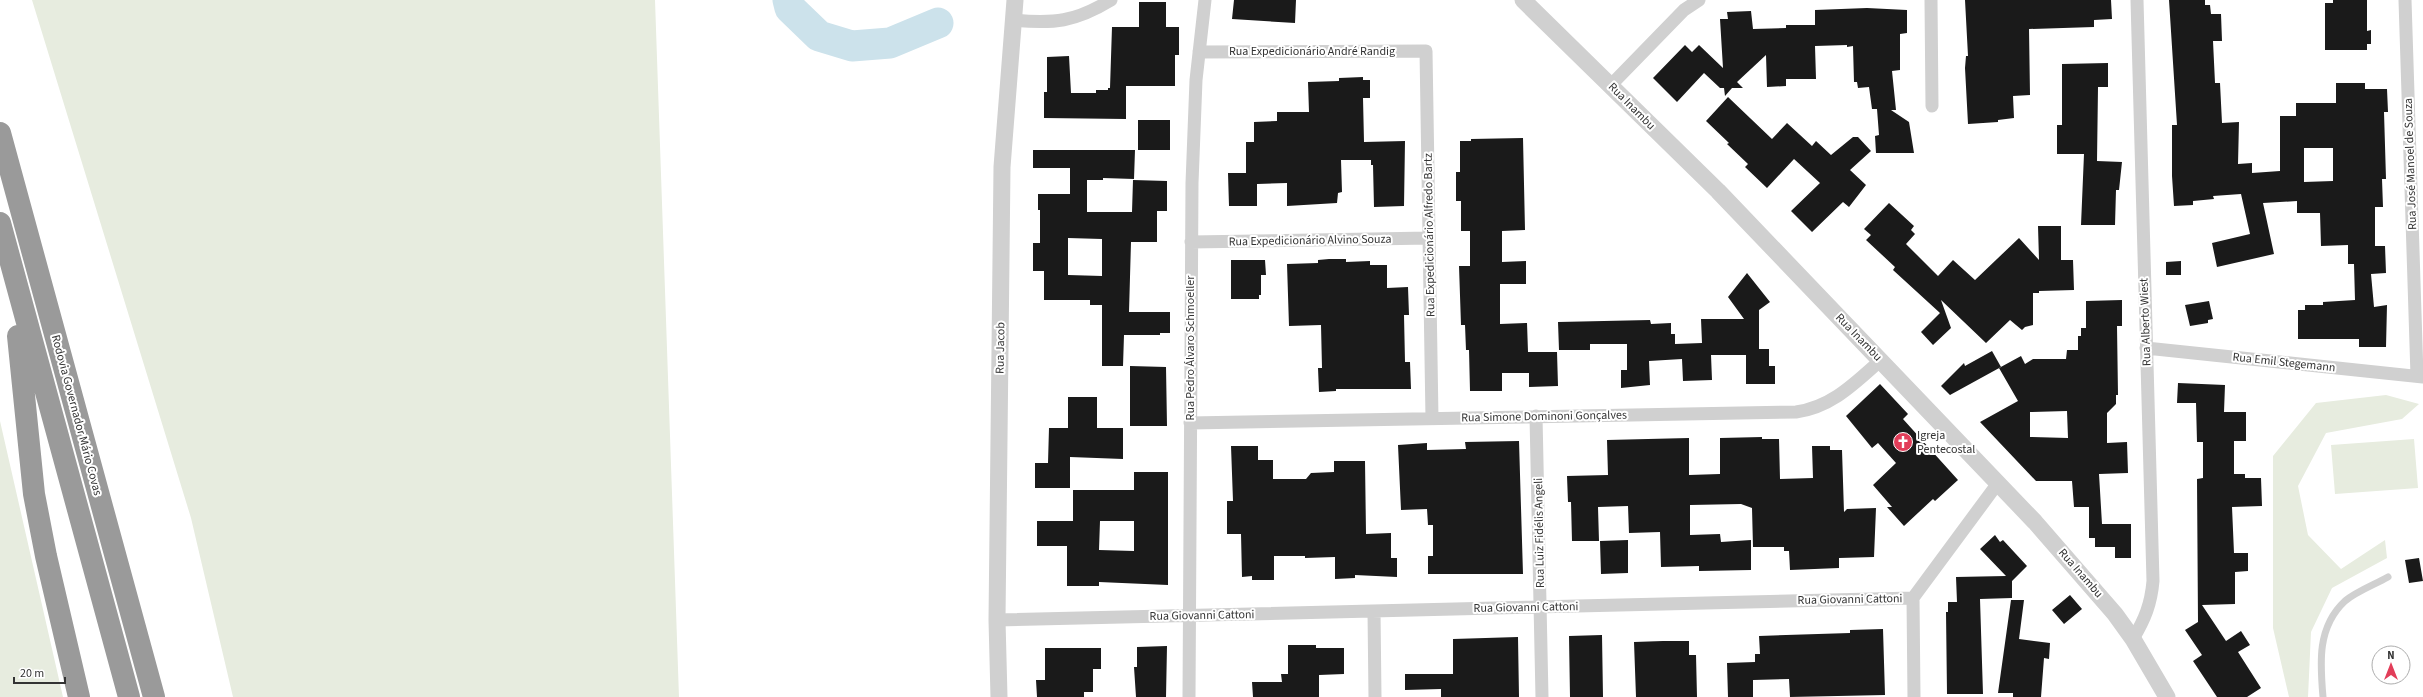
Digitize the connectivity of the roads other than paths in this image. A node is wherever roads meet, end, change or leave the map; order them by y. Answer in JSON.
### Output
{"nodes":[{"id":1,"x":1015,"y":0,"type":"edge"},
{"id":2,"x":1111,"y":0,"type":"edge"},
{"id":3,"x":1205,"y":0,"type":"edge"},
{"id":4,"x":1523,"y":0,"type":"edge"},
{"id":5,"x":1699,"y":0,"type":"edge"},
{"id":6,"x":1931,"y":0,"type":"edge"},
{"id":7,"x":2137,"y":0,"type":"edge"},
{"id":8,"x":2405,"y":0,"type":"edge"},
{"id":9,"x":1012,"y":20,"type":"junction"},
{"id":10,"x":1426,"y":51,"type":"joint"},
{"id":11,"x":1199,"y":52,"type":"junction"},
{"id":12,"x":1611,"y":85,"type":"junction"},
{"id":13,"x":1932,"y":106,"type":"dead end"},
{"id":14,"x":0,"y":133,"type":"edge"},
{"id":15,"x":0,"y":223,"type":"edge"},
{"id":16,"x":1429,"y":238,"type":"junction"},
{"id":17,"x":1191,"y":242,"type":"junction"},
{"id":18,"x":12,"y":275,"type":"junction"},
{"id":19,"x":2146,"y":348,"type":"junction"},
{"id":20,"x":1881,"y":360,"type":"junction"},
{"id":21,"x":2420,"y":376,"type":"edge"},
{"id":22,"x":1536,"y":416,"type":"junction"},
{"id":23,"x":1432,"y":418,"type":"junction"},
{"id":24,"x":1190,"y":423,"type":"junction"},
{"id":25,"x":1998,"y":483,"type":"junction"},
{"id":26,"x":2388,"y":577,"type":"dead end"},
{"id":27,"x":1913,"y":598,"type":"junction"},
{"id":28,"x":1540,"y":607,"type":"junction"},
{"id":29,"x":1374,"y":611,"type":"junction"},
{"id":30,"x":1189,"y":615,"type":"junction"},
{"id":31,"x":997,"y":620,"type":"junction"},
{"id":32,"x":2133,"y":639,"type":"junction"},
{"id":33,"x":79,"y":697,"type":"edge"},
{"id":34,"x":128,"y":697,"type":"edge"},
{"id":35,"x":154,"y":697,"type":"edge"},
{"id":36,"x":999,"y":697,"type":"edge"},
{"id":37,"x":1189,"y":697,"type":"edge"},
{"id":38,"x":1375,"y":697,"type":"edge"},
{"id":39,"x":1542,"y":697,"type":"edge"},
{"id":40,"x":1914,"y":697,"type":"edge"},
{"id":41,"x":2168,"y":697,"type":"edge"},
{"id":42,"x":2323,"y":697,"type":"edge"}],
"edges":[{"from":1,"to":9,"type":"street","name":"Rua Jacob"},
{"from":2,"to":9,"type":"street"},
{"from":3,"to":11,"type":"street","name":"Rua Pedro Álvaro Schmoeller"},
{"from":4,"to":12,"type":"street","name":"Rua Inambu"},
{"from":5,"to":12,"type":"street"},
{"from":6,"to":13,"type":"street"},
{"from":7,"to":19,"type":"street","name":"Rua Alberto Wiest"},
{"from":8,"to":21,"type":"street","name":"Rua José Manoel de Souza"},
{"from":9,"to":31,"type":"street","name":"Rua Jacob"},
{"from":10,"to":11,"type":"street","name":"Rua Expedicionário André Randig"},
{"from":10,"to":16,"type":"street","name":"Rua Expedicionário Alfredo Bartz"},
{"from":11,"to":17,"type":"street","name":"Rua Pedro Álvaro Schmoeller"},
{"from":12,"to":20,"type":"street","name":"Rua Inambu"},
{"from":14,"to":35,"type":"highway","name":"Rodovia Governador Mário Covas"},
{"from":15,"to":18,"type":"highway","name":"Rodovia Governador Mário Covas"},
{"from":16,"to":17,"type":"street","name":"Rua Expedicionário Alvino Souza"},
{"from":16,"to":23,"type":"street","name":"Rua Expedicionário Alfredo Bartz"},
{"from":17,"to":24,"type":"street","name":"Rua Pedro Álvaro Schmoeller"},
{"from":18,"to":33,"type":"highway"},
{"from":18,"to":34,"type":"highway","name":"Rodovia Governador Mário Covas"},
{"from":19,"to":21,"type":"street","name":"Rua Emil Stegemann"},
{"from":19,"to":32,"type":"street","name":"Rua Alberto Wiest"},
{"from":20,"to":22,"type":"street","name":"Rua Simone Dominoni Gonçalves"},
{"from":20,"to":25,"type":"street","name":"Rua Inambu"},
{"from":22,"to":23,"type":"street","name":"Rua Simone Dominoni Gonçalves"},
{"from":22,"to":28,"type":"street","name":"Rua Luiz Fidélis Angeli"},
{"from":23,"to":24,"type":"street","name":"Rua Simone Dominoni Gonçalves"},
{"from":24,"to":30,"type":"street","name":"Rua Pedro Álvaro Schmoeller"},
{"from":25,"to":27,"type":"street","name":"Rua Giovanni Cattoni"},
{"from":25,"to":32,"type":"street","name":"Rua Inambu"},
{"from":26,"to":42,"type":"lane"},
{"from":27,"to":28,"type":"street","name":"Rua Giovanni Cattoni"},
{"from":27,"to":40,"type":"street"},
{"from":28,"to":29,"type":"street","name":"Rua Giovanni Cattoni"},
{"from":28,"to":39,"type":"street","name":"Rua Luiz Fidélis Angeli"},
{"from":29,"to":30,"type":"street","name":"Rua Giovanni Cattoni"},
{"from":29,"to":38,"type":"street"},
{"from":30,"to":31,"type":"street","name":"Rua Giovanni Cattoni"},
{"from":30,"to":37,"type":"street","name":"Rua Pedro Álvaro Schmoeller"},
{"from":31,"to":36,"type":"street","name":"Rua Jacob"},
{"from":32,"to":41,"type":"street","name":"Rua Inambu"}]}
